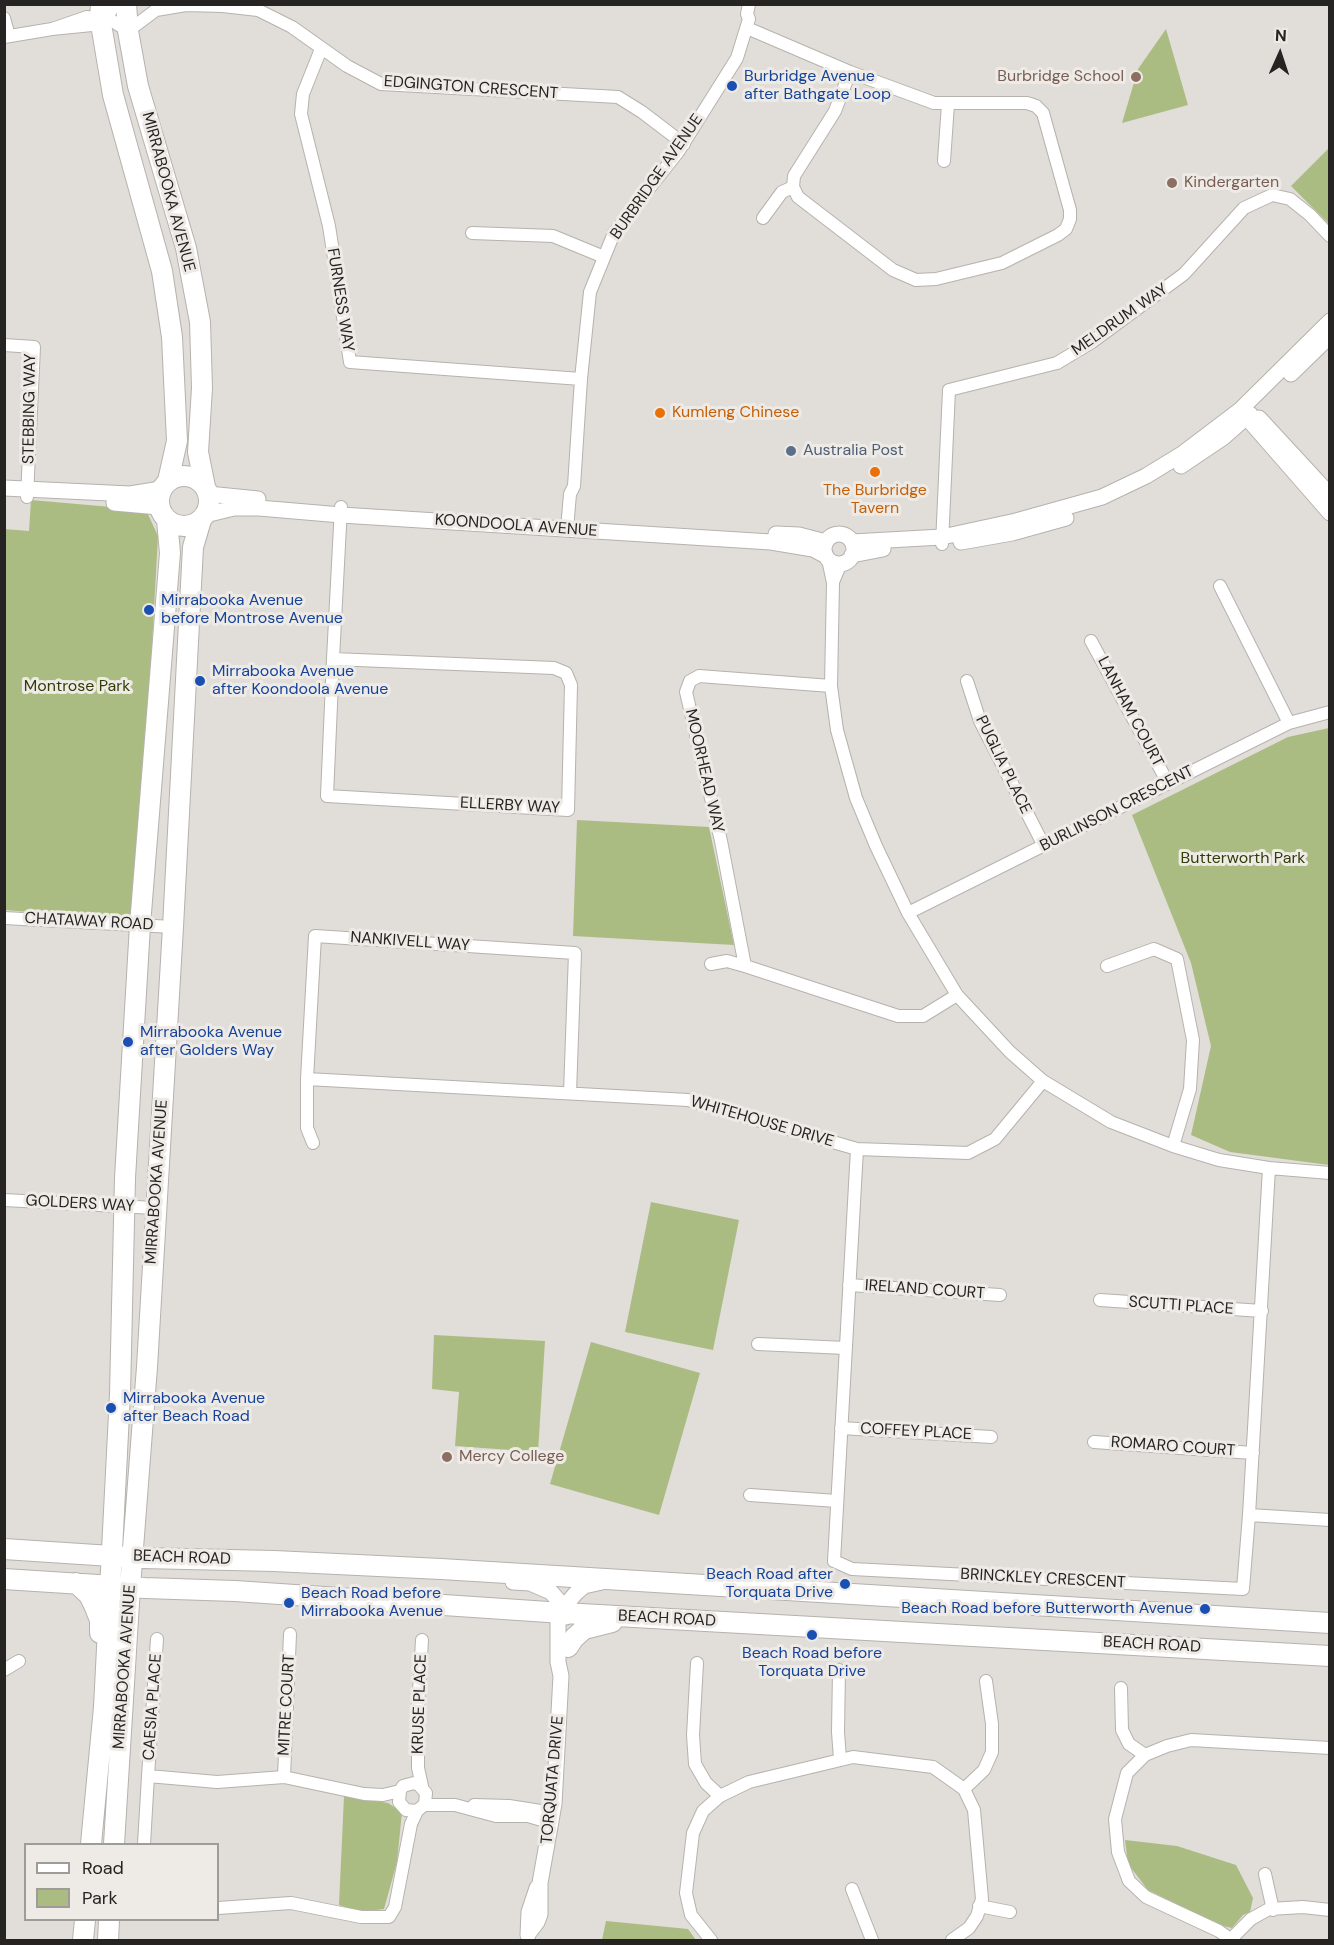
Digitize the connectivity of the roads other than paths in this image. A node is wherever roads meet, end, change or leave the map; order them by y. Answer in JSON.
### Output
{"nodes":[{"id":1,"x":116,"y":4,"type":"edge"},
{"id":2,"x":126,"y":4,"type":"edge"},
{"id":3,"x":142,"y":4,"type":"edge"},
{"id":4,"x":749,"y":4,"type":"edge"},
{"id":5,"x":758,"y":4,"type":"edge"},
{"id":6,"x":156,"y":10,"type":"junction"},
{"id":7,"x":101,"y":11,"type":"edge"},
{"id":8,"x":4,"y":18,"type":"edge"},
{"id":9,"x":748,"y":24,"type":"junction"},
{"id":10,"x":128,"y":31,"type":"junction"},
{"id":11,"x":7,"y":37,"type":"edge"},
{"id":12,"x":321,"y":50,"type":"junction"},
{"id":13,"x":850,"y":72,"type":"junction"},
{"id":14,"x":948,"y":104,"type":"junction"},
{"id":15,"x":684,"y":144,"type":"junction"},
{"id":16,"x":944,"y":161,"type":"dead end"},
{"id":17,"x":794,"y":187,"type":"junction"},
{"id":18,"x":763,"y":218,"type":"dead end"},
{"id":19,"x":472,"y":233,"type":"dead end"},
{"id":20,"x":1329,"y":236,"type":"edge"},
{"id":21,"x":604,"y":257,"type":"junction"},
{"id":22,"x":1329,"y":321,"type":"edge"},
{"id":23,"x":1329,"y":336,"type":"edge"},
{"id":24,"x":4,"y":345,"type":"edge"},
{"id":25,"x":581,"y":379,"type":"junction"},
{"id":26,"x":1247,"y":411,"type":"junction"},
{"id":27,"x":4,"y":488,"type":"edge"},
{"id":28,"x":207,"y":491,"type":"junction"},
{"id":29,"x":27,"y":493,"type":"junction"},
{"id":30,"x":1329,"y":495,"type":"edge"},
{"id":31,"x":4,"y":497,"type":"edge"},
{"id":32,"x":164,"y":499,"type":"junction"},
{"id":33,"x":341,"y":511,"type":"junction"},
{"id":34,"x":1329,"y":513,"type":"edge"},
{"id":35,"x":203,"y":518,"type":"junction"},
{"id":36,"x":571,"y":526,"type":"junction"},
{"id":37,"x":942,"y":540,"type":"junction"},
{"id":38,"x":837,"y":553,"type":"junction"},
{"id":39,"x":1220,"y":586,"type":"dead end"},
{"id":40,"x":1091,"y":642,"type":"dead end"},
{"id":41,"x":333,"y":659,"type":"junction"},
{"id":42,"x":967,"y":681,"type":"dead end"},
{"id":43,"x":831,"y":686,"type":"junction"},
{"id":44,"x":1329,"y":712,"type":"edge"},
{"id":45,"x":1289,"y":723,"type":"junction"},
{"id":46,"x":1168,"y":783,"type":"junction"},
{"id":47,"x":1044,"y":846,"type":"junction"},
{"id":48,"x":908,"y":913,"type":"junction"},
{"id":49,"x":4,"y":918,"type":"edge"},
{"id":50,"x":140,"y":925,"type":"junction"},
{"id":51,"x":173,"y":927,"type":"junction"},
{"id":52,"x":711,"y":964,"type":"dead end"},
{"id":53,"x":745,"y":966,"type":"junction"},
{"id":54,"x":1107,"y":966,"type":"dead end"},
{"id":55,"x":957,"y":995,"type":"junction"},
{"id":56,"x":307,"y":1078,"type":"junction"},
{"id":57,"x":1043,"y":1081,"type":"junction"},
{"id":58,"x":570,"y":1093,"type":"junction"},
{"id":59,"x":313,"y":1143,"type":"dead end"},
{"id":60,"x":1173,"y":1146,"type":"junction"},
{"id":61,"x":857,"y":1149,"type":"junction"},
{"id":62,"x":1269,"y":1168,"type":"junction"},
{"id":63,"x":1329,"y":1173,"type":"edge"},
{"id":64,"x":4,"y":1200,"type":"edge"},
{"id":65,"x":124,"y":1206,"type":"junction"},
{"id":66,"x":155,"y":1208,"type":"junction"},
{"id":67,"x":849,"y":1285,"type":"junction"},
{"id":68,"x":1000,"y":1295,"type":"dead end"},
{"id":69,"x":1100,"y":1300,"type":"dead end"},
{"id":70,"x":1262,"y":1311,"type":"junction"},
{"id":71,"x":758,"y":1344,"type":"dead end"},
{"id":72,"x":846,"y":1348,"type":"junction"},
{"id":73,"x":144,"y":1402,"type":"junction"},
{"id":74,"x":841,"y":1428,"type":"junction"},
{"id":75,"x":992,"y":1437,"type":"dead end"},
{"id":76,"x":1094,"y":1442,"type":"dead end"},
{"id":77,"x":1253,"y":1453,"type":"junction"},
{"id":78,"x":750,"y":1495,"type":"dead end"},
{"id":79,"x":837,"y":1501,"type":"junction"},
{"id":80,"x":1249,"y":1515,"type":"junction"},
{"id":81,"x":1329,"y":1520,"type":"edge"},
{"id":82,"x":114,"y":1527,"type":"junction"},
{"id":83,"x":4,"y":1547,"type":"edge"},
{"id":84,"x":112,"y":1556,"type":"junction"},
{"id":85,"x":132,"y":1557,"type":"junction"},
{"id":86,"x":154,"y":1558,"type":"junction"},
{"id":87,"x":449,"y":1570,"type":"junction"},
{"id":88,"x":4,"y":1580,"type":"edge"},
{"id":89,"x":610,"y":1580,"type":"junction"},
{"id":90,"x":76,"y":1583,"type":"junction"},
{"id":91,"x":120,"y":1586,"type":"junction"},
{"id":92,"x":235,"y":1591,"type":"junction"},
{"id":93,"x":1025,"y":1605,"type":"junction"},
{"id":94,"x":563,"y":1613,"type":"junction"},
{"id":95,"x":666,"y":1619,"type":"junction"},
{"id":96,"x":1323,"y":1621,"type":"edge"},
{"id":97,"x":128,"y":1622,"type":"junction"},
{"id":98,"x":290,"y":1634,"type":"dead end"},
{"id":99,"x":157,"y":1639,"type":"dead end"},
{"id":100,"x":1028,"y":1639,"type":"junction"},
{"id":101,"x":422,"y":1640,"type":"dead end"},
{"id":102,"x":568,"y":1647,"type":"junction"},
{"id":103,"x":1329,"y":1656,"type":"edge"},
{"id":104,"x":19,"y":1661,"type":"dead end"},
{"id":105,"x":697,"y":1663,"type":"dead end"},
{"id":106,"x":4,"y":1670,"type":"edge"},
{"id":107,"x":839,"y":1670,"type":"dead end"},
{"id":108,"x":561,"y":1676,"type":"junction"},
{"id":109,"x":986,"y":1681,"type":"dead end"},
{"id":110,"x":1121,"y":1688,"type":"dead end"},
{"id":111,"x":104,"y":1707,"type":"junction"},
{"id":112,"x":1329,"y":1748,"type":"edge"},
{"id":113,"x":1145,"y":1755,"type":"junction"},
{"id":114,"x":840,"y":1759,"type":"junction"},
{"id":115,"x":148,"y":1776,"type":"junction"},
{"id":116,"x":284,"y":1777,"type":"junction"},
{"id":117,"x":964,"y":1790,"type":"junction"},
{"id":118,"x":720,"y":1796,"type":"junction"},
{"id":119,"x":413,"y":1798,"type":"junction"},
{"id":120,"x":552,"y":1818,"type":"junction"},
{"id":121,"x":91,"y":1843,"type":"edge"},
{"id":122,"x":114,"y":1843,"type":"edge"},
{"id":123,"x":144,"y":1843,"type":"edge"},
{"id":124,"x":1265,"y":1874,"type":"dead end"},
{"id":125,"x":852,"y":1889,"type":"dead end"},
{"id":126,"x":979,"y":1906,"type":"junction"},
{"id":127,"x":219,"y":1908,"type":"edge"},
{"id":128,"x":1274,"y":1910,"type":"junction"},
{"id":129,"x":1329,"y":1910,"type":"edge"},
{"id":130,"x":1010,"y":1912,"type":"dead end"},
{"id":131,"x":85,"y":1921,"type":"edge"},
{"id":132,"x":109,"y":1921,"type":"edge"},
{"id":133,"x":527,"y":1937,"type":"edge"},
{"id":134,"x":1230,"y":1940,"type":"edge"},
{"id":135,"x":83,"y":1941,"type":"edge"},
{"id":136,"x":108,"y":1941,"type":"edge"},
{"id":137,"x":711,"y":1941,"type":"edge"},
{"id":138,"x":872,"y":1941,"type":"edge"},
{"id":139,"x":952,"y":1941,"type":"edge"}],
"edges":[{"from":1,"to":7,"type":"street"},
{"from":2,"to":10,"type":"main road","name":"MIRRABOOKA AVENUE"},
{"from":3,"to":6,"type":"street"},
{"from":4,"to":9,"type":"street","name":"BURBRIDGE AVENUE"},
{"from":5,"to":9,"type":"street","name":"BURBRIDGE AVENUE"},
{"from":6,"to":10,"type":"street","name":"EDGINGTON CRESCENT"},
{"from":6,"to":12,"type":"street","name":"EDGINGTON CRESCENT"},
{"from":7,"to":10,"type":"street"},
{"from":7,"to":11,"type":"street"},
{"from":7,"to":32,"type":"main road","name":"MIRRABOOKA AVENUE"},
{"from":8,"to":11,"type":"street"},
{"from":9,"to":13,"type":"street"},
{"from":9,"to":15,"type":"street","name":"BURBRIDGE AVENUE"},
{"from":10,"to":28,"type":"main road","name":"MIRRABOOKA AVENUE"},
{"from":12,"to":15,"type":"street","name":"EDGINGTON CRESCENT"},
{"from":12,"to":25,"type":"street","name":"FURNESS WAY"},
{"from":13,"to":14,"type":"street"},
{"from":13,"to":17,"type":"street"},
{"from":14,"to":16,"type":"street"},
{"from":14,"to":17,"type":"street"},
{"from":15,"to":21,"type":"street","name":"BURBRIDGE AVENUE"},
{"from":17,"to":18,"type":"street"},
{"from":19,"to":21,"type":"street"},
{"from":20,"to":37,"type":"street","name":"MELDRUM WAY"},
{"from":21,"to":25,"type":"street","name":"BURBRIDGE AVENUE"},
{"from":22,"to":26,"type":"street","name":"KOONDOOLA AVENUE"},
{"from":23,"to":26,"type":"street","name":"KOONDOOLA AVENUE"},
{"from":24,"to":29,"type":"street","name":"STEBBING WAY"},
{"from":25,"to":36,"type":"street","name":"BURBRIDGE AVENUE"},
{"from":26,"to":30,"type":"street"},
{"from":26,"to":34,"type":"street"},
{"from":26,"to":37,"type":"street","name":"KOONDOOLA AVENUE"},
{"from":27,"to":29,"type":"street"},
{"from":28,"to":32,"type":"main road"},
{"from":28,"to":33,"type":"street","name":"KOONDOOLA AVENUE"},
{"from":28,"to":35,"type":"main road","name":"MIRRABOOKA AVENUE"},
{"from":29,"to":31,"type":"street"},
{"from":29,"to":32,"type":"street"},
{"from":32,"to":35,"type":"main road"},
{"from":32,"to":50,"type":"main road","name":"MIRRABOOKA AVENUE"},
{"from":33,"to":35,"type":"street","name":"KOONDOOLA AVENUE"},
{"from":33,"to":36,"type":"street","name":"KOONDOOLA AVENUE"},
{"from":33,"to":41,"type":"street","name":"ELLERBY WAY"},
{"from":35,"to":51,"type":"main road","name":"MIRRABOOKA AVENUE"},
{"from":36,"to":38,"type":"street","name":"KOONDOOLA AVENUE"},
{"from":37,"to":38,"type":"street","name":"KOONDOOLA AVENUE"},
{"from":38,"to":43,"type":"street"},
{"from":39,"to":45,"type":"street"},
{"from":40,"to":46,"type":"street","name":"LANHAM COURT"},
{"from":41,"to":41,"type":"street","name":"ELLERBY WAY"},
{"from":42,"to":47,"type":"street","name":"PUGLIA PLACE"},
{"from":43,"to":48,"type":"street"},
{"from":43,"to":53,"type":"street","name":"MOORHEAD WAY"},
{"from":44,"to":45,"type":"street","name":"BURLINSON CRESCENT"},
{"from":45,"to":46,"type":"street","name":"BURLINSON CRESCENT"},
{"from":46,"to":47,"type":"street","name":"BURLINSON CRESCENT"},
{"from":47,"to":48,"type":"street","name":"BURLINSON CRESCENT"},
{"from":48,"to":55,"type":"street"},
{"from":49,"to":50,"type":"street","name":"CHATAWAY ROAD"},
{"from":50,"to":51,"type":"street","name":"CHATAWAY ROAD"},
{"from":50,"to":65,"type":"main road","name":"MIRRABOOKA AVENUE"},
{"from":51,"to":66,"type":"main road","name":"MIRRABOOKA AVENUE"},
{"from":52,"to":53,"type":"street"},
{"from":53,"to":55,"type":"street"},
{"from":54,"to":60,"type":"street"},
{"from":55,"to":57,"type":"street"},
{"from":56,"to":58,"type":"street","name":"WHITEHOUSE DRIVE"},
{"from":56,"to":58,"type":"street","name":"NANKIVELL WAY"},
{"from":56,"to":59,"type":"street","name":"NANKIVELL WAY"},
{"from":57,"to":60,"type":"street"},
{"from":57,"to":61,"type":"street","name":"WHITEHOUSE DRIVE"},
{"from":58,"to":61,"type":"street","name":"WHITEHOUSE DRIVE"},
{"from":60,"to":62,"type":"street"},
{"from":61,"to":67,"type":"street","name":"BRINCKLEY CRESCENT"},
{"from":62,"to":63,"type":"street"},
{"from":62,"to":70,"type":"street","name":"BRINCKLEY CRESCENT"},
{"from":64,"to":65,"type":"street","name":"GOLDERS WAY"},
{"from":65,"to":66,"type":"street","name":"GOLDERS WAY"},
{"from":65,"to":82,"type":"main road","name":"MIRRABOOKA AVENUE"},
{"from":66,"to":73,"type":"main road","name":"MIRRABOOKA AVENUE"},
{"from":67,"to":68,"type":"street","name":"IRELAND COURT"},
{"from":67,"to":72,"type":"street","name":"BRINCKLEY CRESCENT"},
{"from":69,"to":70,"type":"street","name":"SCUTTI PLACE"},
{"from":70,"to":77,"type":"street","name":"BRINCKLEY CRESCENT"},
{"from":71,"to":72,"type":"street"},
{"from":72,"to":74,"type":"street","name":"BRINCKLEY CRESCENT"},
{"from":73,"to":85,"type":"main road","name":"MIRRABOOKA AVENUE"},
{"from":73,"to":86,"type":"main road"},
{"from":74,"to":75,"type":"street","name":"COFFEY PLACE"},
{"from":74,"to":79,"type":"street","name":"BRINCKLEY CRESCENT"},
{"from":76,"to":77,"type":"street","name":"ROMARO COURT"},
{"from":77,"to":80,"type":"street","name":"BRINCKLEY CRESCENT"},
{"from":78,"to":79,"type":"street"},
{"from":79,"to":80,"type":"street","name":"BRINCKLEY CRESCENT"},
{"from":80,"to":81,"type":"street"},
{"from":82,"to":83,"type":"main road"},
{"from":82,"to":84,"type":"main road","name":"MIRRABOOKA AVENUE"},
{"from":83,"to":84,"type":"main road","name":"BEACH ROAD"},
{"from":84,"to":85,"type":"main road","name":"BEACH ROAD"},
{"from":84,"to":91,"type":"main road","name":"MIRRABOOKA AVENUE"},
{"from":85,"to":86,"type":"main road","name":"BEACH ROAD"},
{"from":85,"to":91,"type":"main road","name":"MIRRABOOKA AVENUE"},
{"from":86,"to":87,"type":"main road","name":"BEACH ROAD"},
{"from":87,"to":89,"type":"main road","name":"BEACH ROAD"},
{"from":87,"to":94,"type":"street","name":"TORQUATA DRIVE"},
{"from":88,"to":90,"type":"main road","name":"BEACH ROAD"},
{"from":89,"to":93,"type":"main road","name":"BEACH ROAD"},
{"from":89,"to":94,"type":"street","name":"TORQUATA DRIVE"},
{"from":90,"to":91,"type":"main road","name":"BEACH ROAD"},
{"from":90,"to":111,"type":"main road"},
{"from":91,"to":92,"type":"main road","name":"BEACH ROAD"},
{"from":91,"to":97,"type":"main road","name":"MIRRABOOKA AVENUE"},
{"from":91,"to":111,"type":"main road","name":"MIRRABOOKA AVENUE"},
{"from":92,"to":94,"type":"main road","name":"BEACH ROAD"},
{"from":92,"to":97,"type":"main road"},
{"from":93,"to":96,"type":"main road","name":"BEACH ROAD"},
{"from":93,"to":100,"type":"main road"},
{"from":94,"to":95,"type":"main road","name":"BEACH ROAD"},
{"from":94,"to":102,"type":"street","name":"TORQUATA DRIVE"},
{"from":94,"to":108,"type":"street","name":"TORQUATA DRIVE"},
{"from":95,"to":100,"type":"main road","name":"BEACH ROAD"},
{"from":95,"to":102,"type":"main road"},
{"from":97,"to":122,"type":"main road","name":"MIRRABOOKA AVENUE"},
{"from":98,"to":116,"type":"street","name":"MITRE COURT"},
{"from":99,"to":115,"type":"street","name":"CAESIA PLACE"},
{"from":100,"to":103,"type":"main road","name":"BEACH ROAD"},
{"from":101,"to":119,"type":"street","name":"KRUSE PLACE"},
{"from":102,"to":108,"type":"street","name":"TORQUATA DRIVE"},
{"from":104,"to":106,"type":"street"},
{"from":105,"to":118,"type":"street"},
{"from":107,"to":114,"type":"street"},
{"from":108,"to":120,"type":"street","name":"TORQUATA DRIVE"},
{"from":109,"to":117,"type":"street"},
{"from":110,"to":113,"type":"street"},
{"from":111,"to":121,"type":"main road","name":"MIRRABOOKA AVENUE"},
{"from":112,"to":113,"type":"street"},
{"from":113,"to":134,"type":"street"},
{"from":114,"to":117,"type":"street"},
{"from":114,"to":118,"type":"street"},
{"from":115,"to":116,"type":"street"},
{"from":115,"to":123,"type":"street","name":"CAESIA PLACE"},
{"from":116,"to":119,"type":"street"},
{"from":117,"to":126,"type":"street"},
{"from":118,"to":137,"type":"street"},
{"from":119,"to":120,"type":"street"},
{"from":119,"to":127,"type":"street","name":"KRUSE PLACE"},
{"from":120,"to":133,"type":"street","name":"TORQUATA DRIVE"},
{"from":124,"to":128,"type":"street"},
{"from":125,"to":138,"type":"street"},
{"from":126,"to":130,"type":"street"},
{"from":126,"to":139,"type":"street"},
{"from":128,"to":129,"type":"street"},
{"from":128,"to":134,"type":"street"},
{"from":131,"to":135,"type":"main road"},
{"from":132,"to":136,"type":"main road"}]}
